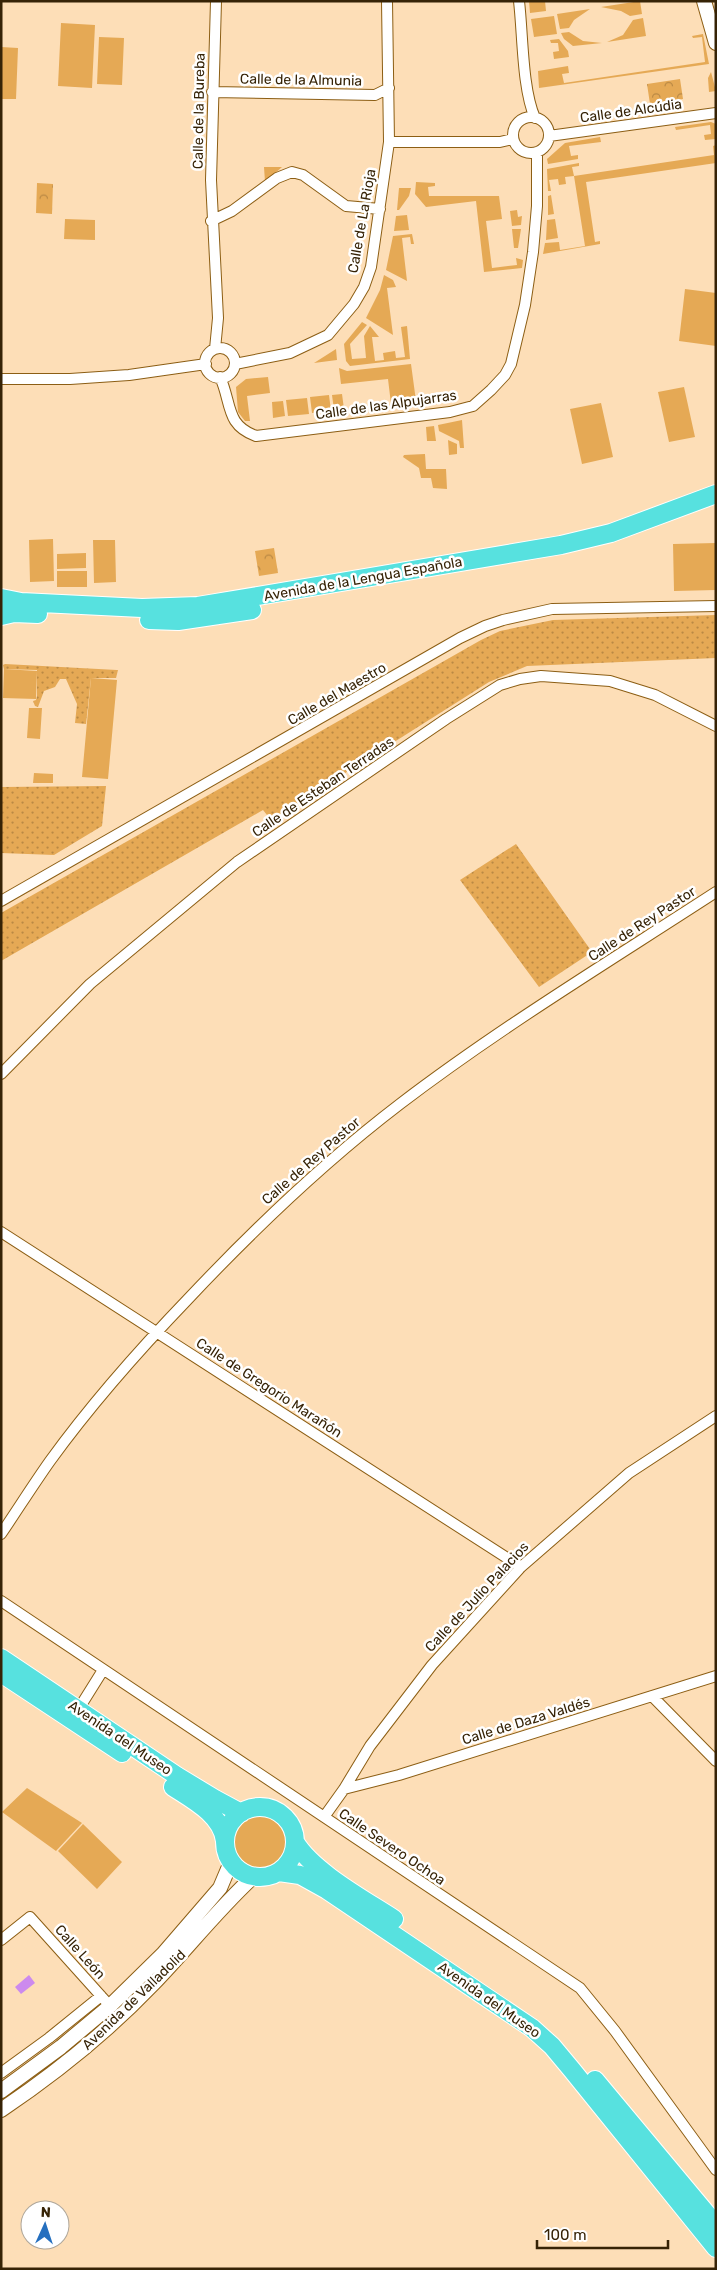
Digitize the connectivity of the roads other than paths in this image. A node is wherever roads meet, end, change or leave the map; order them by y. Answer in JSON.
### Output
{"nodes":[{"id":1,"x":216,"y":1,"type":"edge"},
{"id":2,"x":387,"y":1,"type":"edge"},
{"id":3,"x":520,"y":1,"type":"edge"},
{"id":4,"x":704,"y":1,"type":"edge"},
{"id":5,"x":716,"y":43,"type":"edge"},
{"id":6,"x":389,"y":88,"type":"junction"},
{"id":7,"x":212,"y":92,"type":"junction"},
{"id":8,"x":716,"y":113,"type":"edge"},
{"id":9,"x":535,"y":118,"type":"junction"},
{"id":10,"x":549,"y":136,"type":"junction"},
{"id":11,"x":513,"y":139,"type":"junction"},
{"id":12,"x":389,"y":142,"type":"junction"},
{"id":13,"x":537,"y":153,"type":"junction"},
{"id":14,"x":380,"y":210,"type":"junction"},
{"id":15,"x":211,"y":220,"type":"junction"},
{"id":16,"x":215,"y":349,"type":"junction"},
{"id":17,"x":206,"y":364,"type":"junction"},
{"id":18,"x":235,"y":364,"type":"junction"},
{"id":19,"x":220,"y":377,"type":"junction"},
{"id":20,"x":1,"y":379,"type":"edge"},
{"id":21,"x":18,"y":380,"type":"junction"},
{"id":22,"x":1,"y":386,"type":"edge"},
{"id":23,"x":716,"y":494,"type":"edge"},
{"id":24,"x":716,"y":507,"type":"edge"},
{"id":25,"x":1,"y":598,"type":"edge"},
{"id":26,"x":716,"y":606,"type":"edge"},
{"id":27,"x":1,"y":616,"type":"edge"},
{"id":28,"x":716,"y":726,"type":"edge"},
{"id":29,"x":716,"y":892,"type":"edge"},
{"id":30,"x":1,"y":901,"type":"edge"},
{"id":31,"x":1,"y":1074,"type":"edge"},
{"id":32,"x":1,"y":1232,"type":"edge"},
{"id":33,"x":156,"y":1332,"type":"junction"},
{"id":34,"x":716,"y":1416,"type":"edge"},
{"id":35,"x":1,"y":1534,"type":"edge"},
{"id":36,"x":521,"y":1567,"type":"junction"},
{"id":37,"x":1,"y":1601,"type":"edge"},
{"id":38,"x":1,"y":1658,"type":"edge"},
{"id":39,"x":103,"y":1670,"type":"junction"},
{"id":40,"x":1,"y":1673,"type":"edge"},
{"id":41,"x":716,"y":1676,"type":"edge"},
{"id":42,"x":1,"y":1685,"type":"edge"},
{"id":43,"x":36,"y":1696,"type":"junction"},
{"id":44,"x":652,"y":1696,"type":"junction"},
{"id":45,"x":78,"y":1710,"type":"junction"},
{"id":46,"x":716,"y":1761,"type":"edge"},
{"id":47,"x":344,"y":1789,"type":"junction"},
{"id":48,"x":242,"y":1813,"type":"junction"},
{"id":49,"x":324,"y":1817,"type":"junction"},
{"id":50,"x":225,"y":1842,"type":"junction"},
{"id":51,"x":295,"y":1842,"type":"junction"},
{"id":52,"x":231,"y":1862,"type":"junction"},
{"id":53,"x":279,"y":1872,"type":"junction"},
{"id":54,"x":254,"y":1876,"type":"junction"},
{"id":55,"x":1,"y":1940,"type":"edge"},
{"id":56,"x":105,"y":2001,"type":"junction"},
{"id":57,"x":1,"y":2073,"type":"edge"},
{"id":58,"x":2,"y":2090,"type":"edge"},
{"id":59,"x":1,"y":2110,"type":"edge"},
{"id":60,"x":716,"y":2170,"type":"edge"},
{"id":61,"x":716,"y":2225,"type":"edge"},
{"id":62,"x":716,"y":2248,"type":"edge"}],
"edges":[{"from":1,"to":7,"type":"street","name":"Calle de la Bureba"},
{"from":2,"to":6,"type":"street","name":"Calle de La Rioja"},
{"from":3,"to":9,"type":"street"},
{"from":4,"to":5,"type":"street"},
{"from":6,"to":7,"type":"street","name":"Calle de la Almunia"},
{"from":6,"to":12,"type":"street","name":"Calle de La Rioja"},
{"from":7,"to":15,"type":"street","name":"Calle de la Bureba"},
{"from":8,"to":10,"type":"street","name":"Calle de Alcúdia"},
{"from":9,"to":10,"type":"street"},
{"from":9,"to":11,"type":"street"},
{"from":10,"to":13,"type":"street"},
{"from":11,"to":12,"type":"street"},
{"from":11,"to":13,"type":"street"},
{"from":12,"to":14,"type":"street","name":"Calle de La Rioja"},
{"from":13,"to":19,"type":"street","name":"Calle de las Alpujarras"},
{"from":14,"to":15,"type":"street"},
{"from":14,"to":18,"type":"street","name":"Calle de La Rioja"},
{"from":15,"to":16,"type":"street","name":"Calle de la Bureba"},
{"from":16,"to":17,"type":"street"},
{"from":16,"to":18,"type":"street"},
{"from":17,"to":19,"type":"street"},
{"from":17,"to":21,"type":"street"},
{"from":18,"to":19,"type":"street"},
{"from":20,"to":21,"type":"street"},
{"from":21,"to":22,"type":"street"},
{"from":23,"to":25,"type":"highway","name":"Avenida de la Lengua Española"},
{"from":24,"to":27,"type":"highway","name":"Avenida de la Lengua Española"},
{"from":26,"to":30,"type":"street","name":"Calle del Maestro"},
{"from":28,"to":31,"type":"street","name":"Calle de Esteban Terradas"},
{"from":29,"to":33,"type":"street","name":"Calle de Rey Pastor"},
{"from":32,"to":33,"type":"street","name":"Calle de Gregorio Marañón"},
{"from":33,"to":35,"type":"street","name":"Calle de Rey Pastor"},
{"from":33,"to":36,"type":"street","name":"Calle de Gregorio Marañón"},
{"from":34,"to":36,"type":"street","name":"Calle de Julio Palacios"},
{"from":36,"to":47,"type":"street","name":"Calle de Julio Palacios"},
{"from":37,"to":39,"type":"street","name":"Calle Severo Ochoa"},
{"from":38,"to":45,"type":"highway","name":"Avenida del Museo"},
{"from":39,"to":45,"type":"street"},
{"from":39,"to":49,"type":"street","name":"Calle Severo Ochoa"},
{"from":40,"to":43,"type":"highway","name":"Avenida del Museo"},
{"from":41,"to":44,"type":"street","name":"Calle de Daza Valdés"},
{"from":42,"to":43,"type":"highway"},
{"from":43,"to":50,"type":"highway","name":"Avenida del Museo"},
{"from":44,"to":46,"type":"street"},
{"from":44,"to":47,"type":"street","name":"Calle de Daza Valdés"},
{"from":45,"to":48,"type":"highway","name":"Avenida del Museo"},
{"from":47,"to":49,"type":"street","name":"Calle de Julio Palacios"},
{"from":48,"to":50,"type":"highway"},
{"from":48,"to":51,"type":"highway"},
{"from":49,"to":60,"type":"street","name":"Calle Severo Ochoa"},
{"from":50,"to":52,"type":"highway"},
{"from":51,"to":53,"type":"highway"},
{"from":51,"to":61,"type":"highway","name":"Avenida del Museo"},
{"from":52,"to":54,"type":"highway"},
{"from":52,"to":56,"type":"street","name":"Avenida de Valladolid"},
{"from":53,"to":54,"type":"highway"},
{"from":53,"to":62,"type":"highway","name":"Avenida del Museo"},
{"from":54,"to":59,"type":"street","name":"Avenida de Valladolid"},
{"from":55,"to":56,"type":"street","name":"Calle León"},
{"from":56,"to":57,"type":"street"},
{"from":56,"to":58,"type":"street","name":"Avenida de Valladolid"}]}
